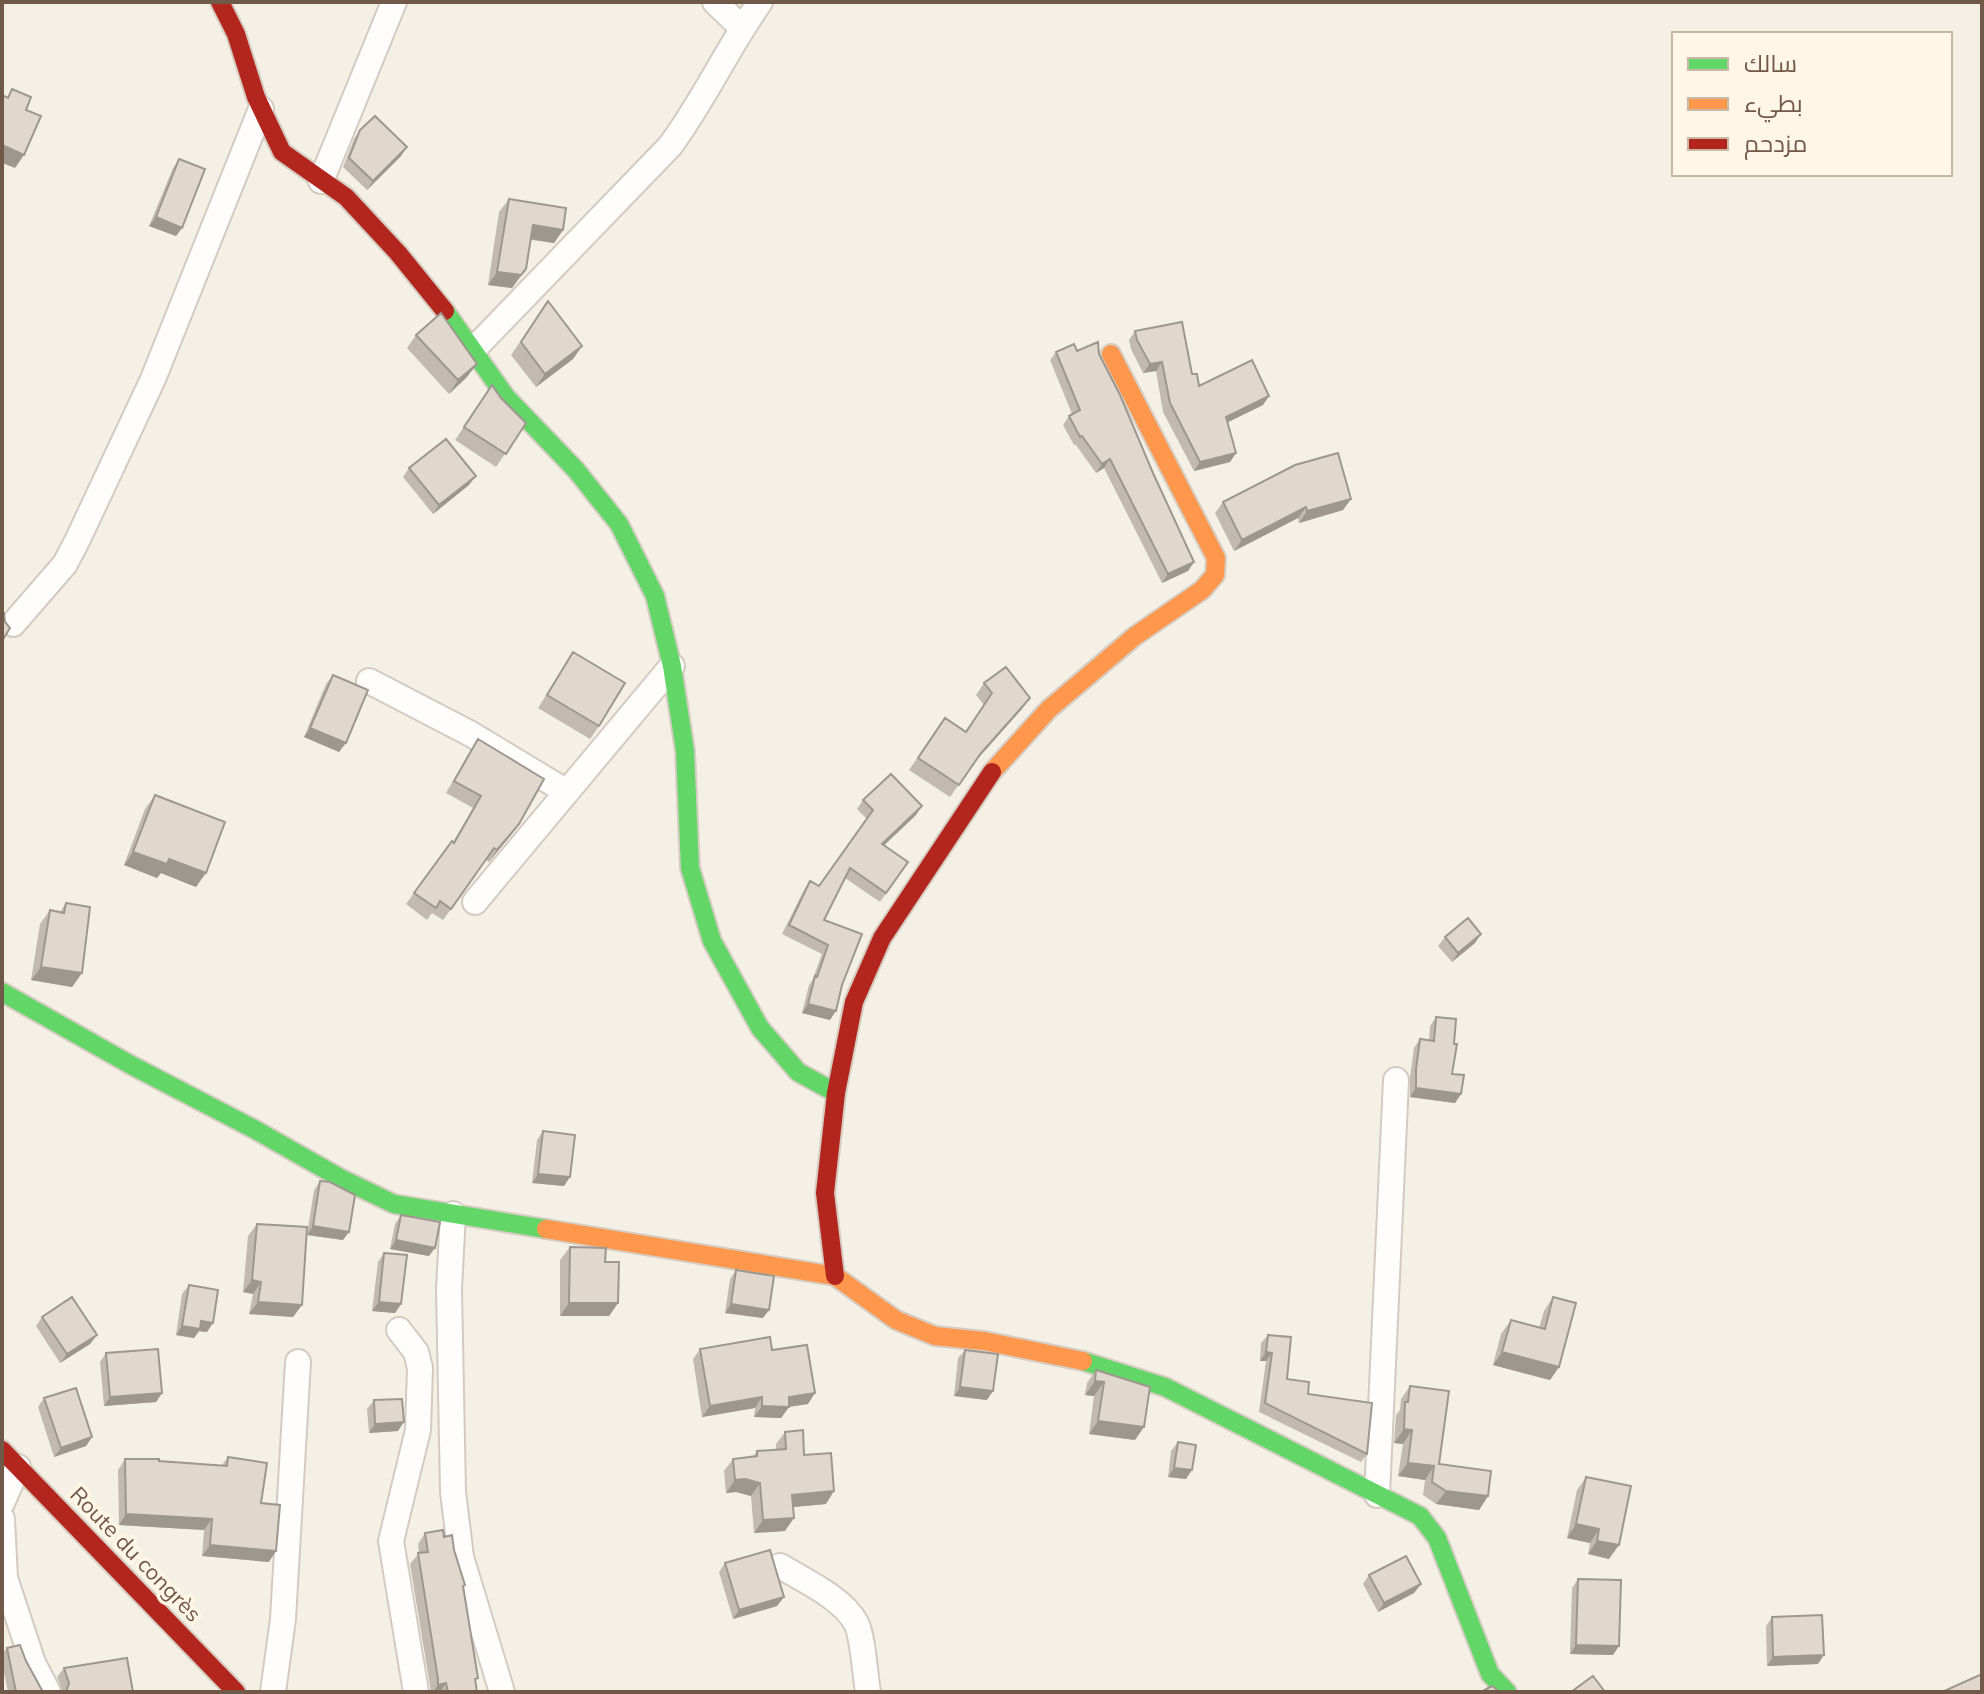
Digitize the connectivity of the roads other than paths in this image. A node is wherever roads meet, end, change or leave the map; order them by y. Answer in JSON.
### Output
{"nodes":[{"id":1,"x":220,"y":2,"type":"edge"},
{"id":2,"x":394,"y":2,"type":"edge"},
{"id":3,"x":715,"y":2,"type":"edge"},
{"id":4,"x":760,"y":2,"type":"edge"},
{"id":5,"x":742,"y":28,"type":"junction"},
{"id":6,"x":261,"y":109,"type":"junction"},
{"id":7,"x":321,"y":181,"type":"junction"},
{"id":8,"x":473,"y":350,"type":"junction"},
{"id":9,"x":1111,"y":354,"type":"dead end"},
{"id":10,"x":13,"y":624,"type":"dead end"},
{"id":11,"x":672,"y":666,"type":"junction"},
{"id":12,"x":369,"y":681,"type":"dead end"},
{"id":13,"x":567,"y":792,"type":"junction"},
{"id":14,"x":475,"y":902,"type":"dead end"},
{"id":15,"x":2,"y":992,"type":"edge"},
{"id":16,"x":1396,"y":1080,"type":"dead end"},
{"id":17,"x":836,"y":1093,"type":"junction"},
{"id":18,"x":453,"y":1214,"type":"junction"},
{"id":19,"x":835,"y":1276,"type":"junction"},
{"id":20,"x":399,"y":1330,"type":"dead end"},
{"id":21,"x":298,"y":1362,"type":"dead end"},
{"id":22,"x":10,"y":1459,"type":"edge"},
{"id":23,"x":1377,"y":1495,"type":"junction"},
{"id":24,"x":2,"y":1503,"type":"edge"},
{"id":25,"x":2,"y":1519,"type":"edge"},
{"id":26,"x":780,"y":1566,"type":"dead end"},
{"id":27,"x":48,"y":1692,"type":"edge"},
{"id":28,"x":236,"y":1692,"type":"edge"},
{"id":29,"x":273,"y":1692,"type":"edge"},
{"id":30,"x":416,"y":1692,"type":"edge"},
{"id":31,"x":502,"y":1692,"type":"edge"},
{"id":32,"x":868,"y":1692,"type":"edge"},
{"id":33,"x":1507,"y":1692,"type":"edge"}],
"edges":[{"from":1,"to":6,"type":"street"},
{"from":2,"to":7,"type":"street"},
{"from":3,"to":5,"type":"street"},
{"from":4,"to":5,"type":"street"},
{"from":5,"to":8,"type":"street"},
{"from":6,"to":7,"type":"street"},
{"from":6,"to":10,"type":"street"},
{"from":7,"to":8,"type":"street"},
{"from":8,"to":11,"type":"street"},
{"from":9,"to":17,"type":"street"},
{"from":11,"to":13,"type":"street"},
{"from":11,"to":17,"type":"street"},
{"from":12,"to":13,"type":"street"},
{"from":13,"to":14,"type":"street"},
{"from":15,"to":18,"type":"street"},
{"from":16,"to":23,"type":"street"},
{"from":17,"to":19,"type":"street"},
{"from":18,"to":19,"type":"street"},
{"from":18,"to":31,"type":"street"},
{"from":19,"to":23,"type":"street"},
{"from":20,"to":30,"type":"street"},
{"from":21,"to":29,"type":"street"},
{"from":22,"to":24,"type":"street"},
{"from":22,"to":28,"type":"street","name":"Route du congrès"},
{"from":23,"to":33,"type":"street"},
{"from":25,"to":27,"type":"street"},
{"from":26,"to":32,"type":"street"}]}
